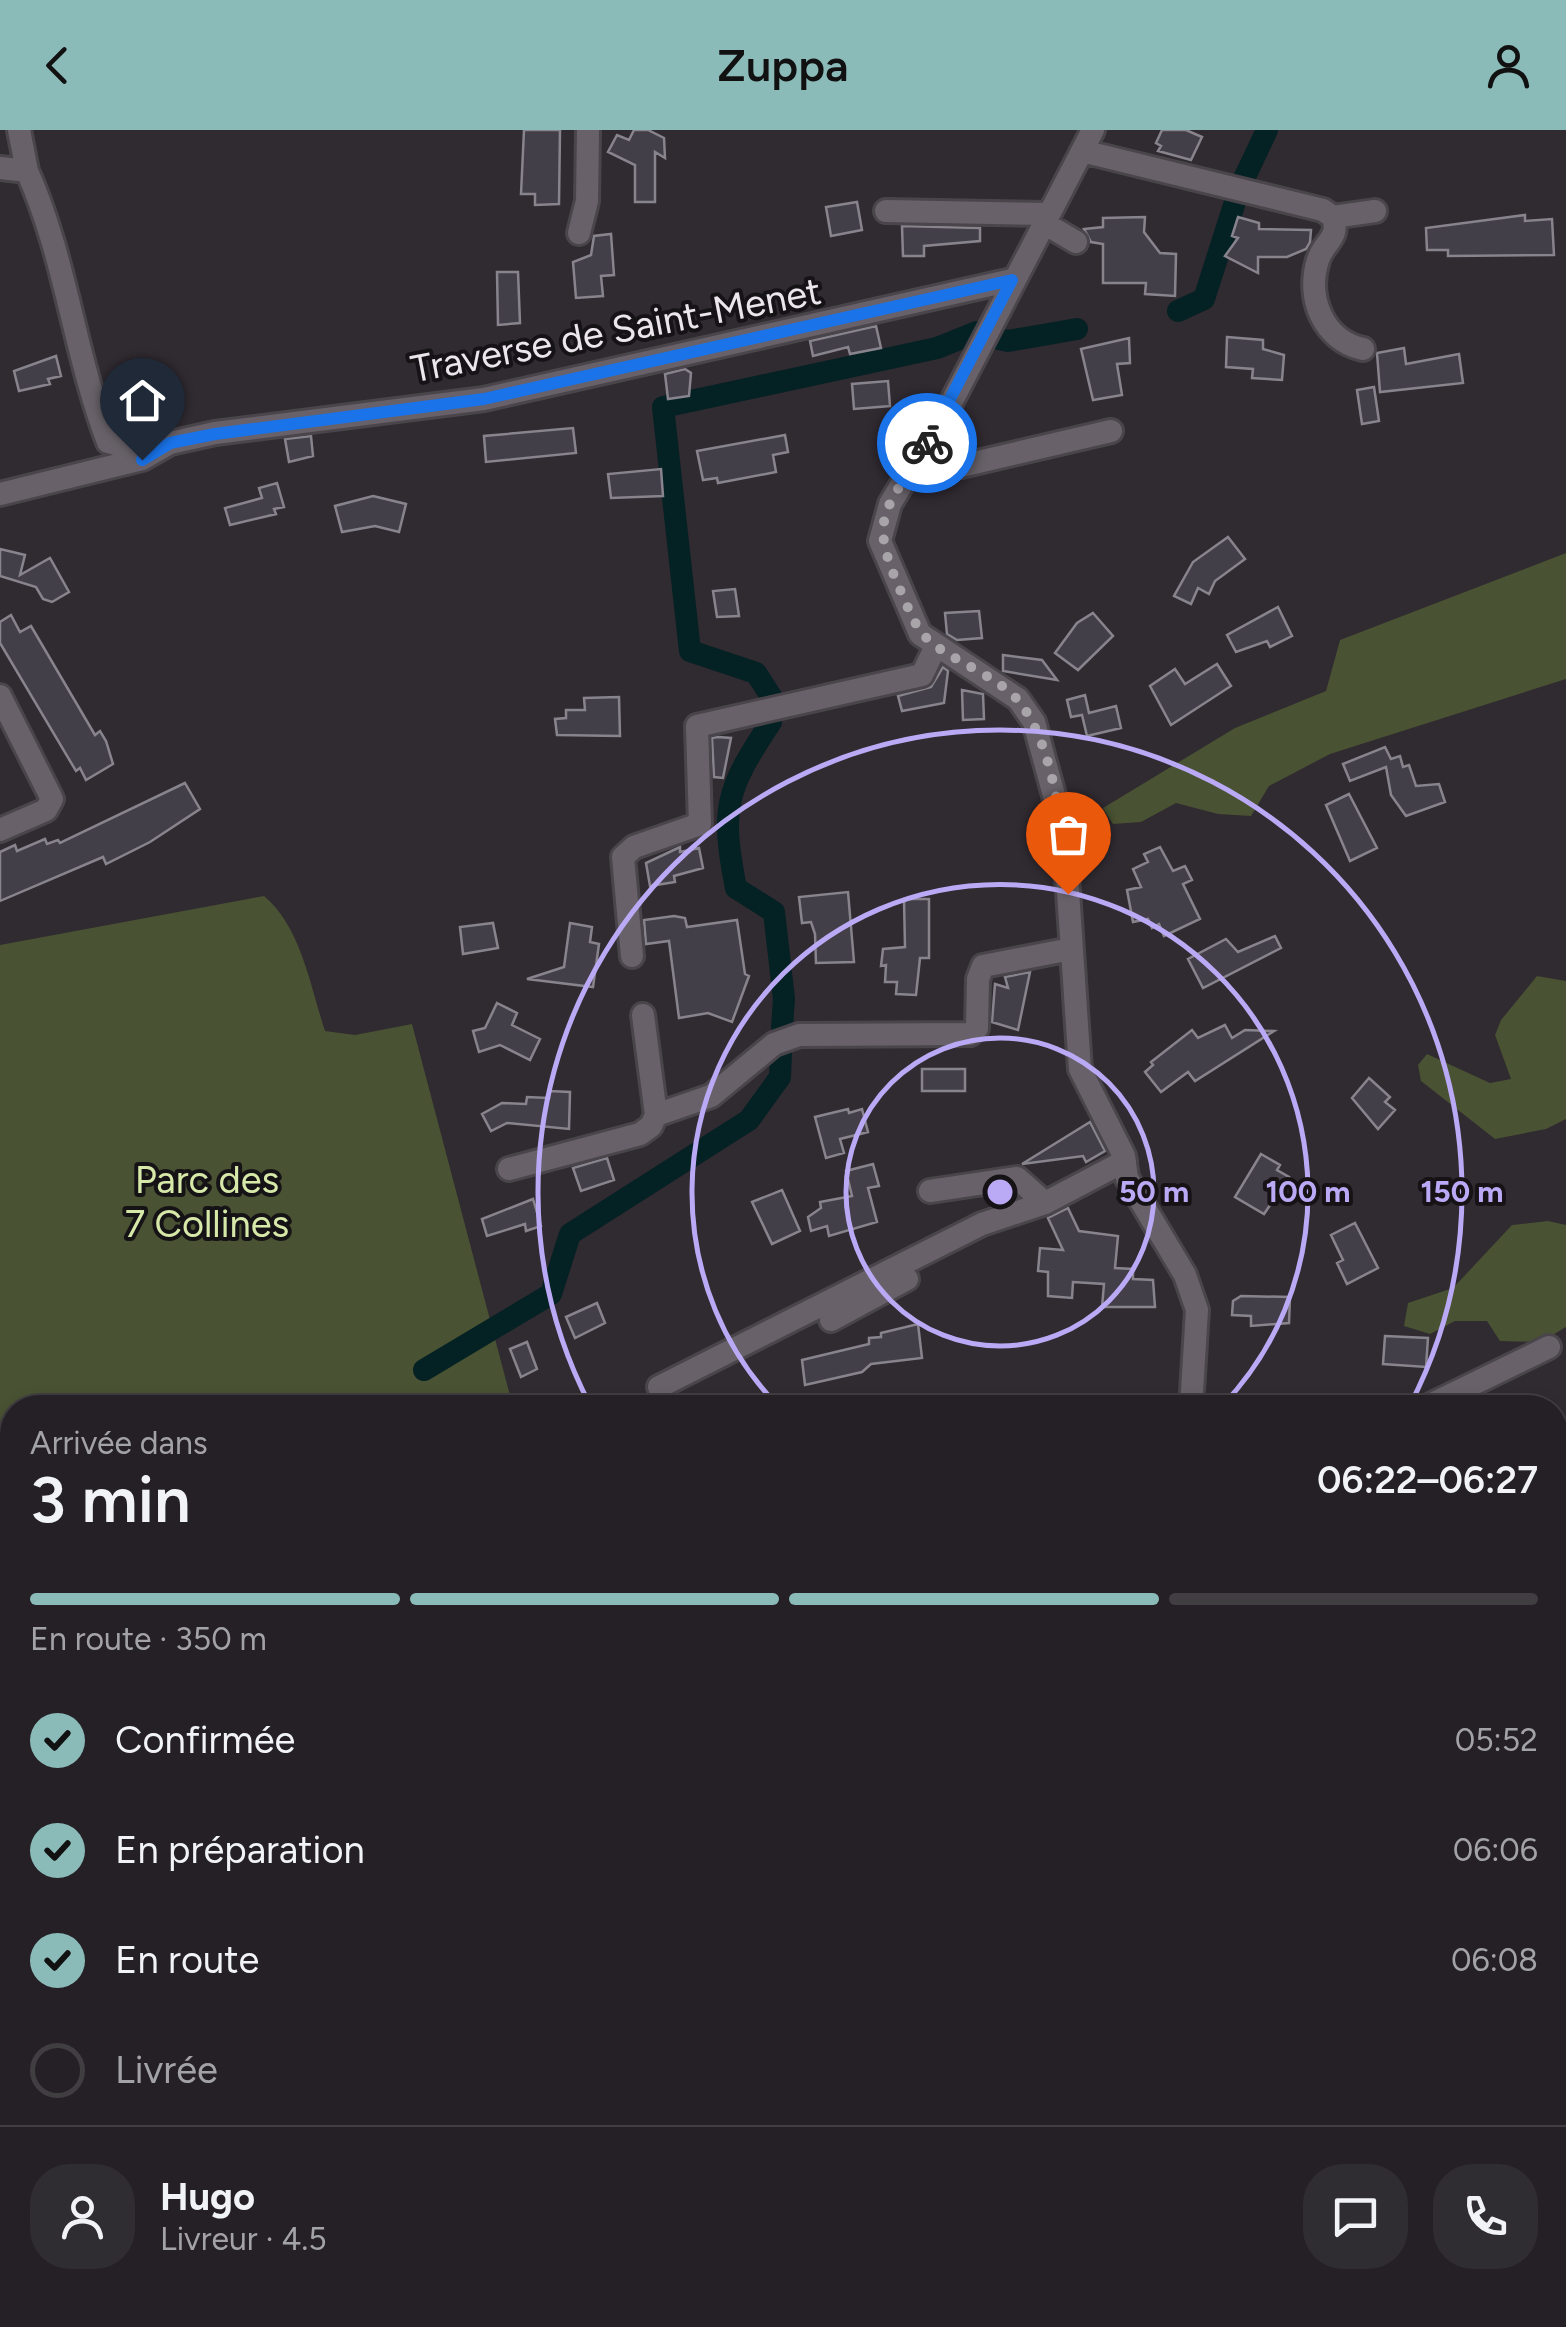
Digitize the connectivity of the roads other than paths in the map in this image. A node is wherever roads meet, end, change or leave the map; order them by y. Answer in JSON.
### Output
{"nodes":[{"id":1,"x":19,"y":130,"type":"edge"},
{"id":2,"x":588,"y":130,"type":"edge"},
{"id":3,"x":1088,"y":140,"type":"edge"},
{"id":4,"x":0,"y":168,"type":"edge"},
{"id":5,"x":27,"y":171,"type":"junction"},
{"id":6,"x":886,"y":211,"type":"dead end"},
{"id":7,"x":1375,"y":211,"type":"dead end"},
{"id":8,"x":1332,"y":217,"type":"junction"},
{"id":9,"x":1047,"y":218,"type":"junction"},
{"id":10,"x":579,"y":232,"type":"dead end"},
{"id":11,"x":1076,"y":242,"type":"dead end"},
{"id":12,"x":1012,"y":280,"type":"junction"},
{"id":13,"x":1363,"y":349,"type":"dead end"},
{"id":14,"x":1111,"y":431,"type":"dead end"},
{"id":15,"x":170,"y":443,"type":"junction"},
{"id":16,"x":909,"y":473,"type":"junction"},
{"id":17,"x":0,"y":494,"type":"edge"},
{"id":18,"x":936,"y":646,"type":"junction"},
{"id":19,"x":0,"y":696,"type":"edge"},
{"id":20,"x":0,"y":830,"type":"edge"},
{"id":21,"x":1071,"y":949,"type":"junction"},
{"id":22,"x":632,"y":956,"type":"dead end"},
{"id":23,"x":642,"y":1015,"type":"dead end"},
{"id":24,"x":656,"y":1114,"type":"junction"},
{"id":25,"x":1125,"y":1162,"type":"junction"},
{"id":26,"x":509,"y":1169,"type":"dead end"},
{"id":27,"x":930,"y":1190,"type":"dead end"},
{"id":28,"x":1045,"y":1202,"type":"junction"},
{"id":29,"x":830,"y":1320,"type":"dead end"},
{"id":30,"x":1548,"y":1347,"type":"dead end"},
{"id":31,"x":659,"y":1387,"type":"dead end"},
{"id":32,"x":1192,"y":1395,"type":"edge"},
{"id":33,"x":1450,"y":1395,"type":"edge"}],
"edges":[{"from":1,"to":5,"type":"street"},
{"from":2,"to":10,"type":"street"},
{"from":3,"to":8,"type":"street"},
{"from":3,"to":9,"type":"street"},
{"from":4,"to":5,"type":"street"},
{"from":5,"to":15,"type":"street"},
{"from":6,"to":9,"type":"street"},
{"from":7,"to":8,"type":"street"},
{"from":8,"to":13,"type":"street"},
{"from":9,"to":11,"type":"street"},
{"from":9,"to":12,"type":"street"},
{"from":12,"to":15,"type":"street","name":"Traverse de Saint-Menet"},
{"from":12,"to":16,"type":"street"},
{"from":14,"to":16,"type":"street"},
{"from":15,"to":17,"type":"street","name":"Traverse de Saint-Menet"},
{"from":16,"to":18,"type":"street"},
{"from":18,"to":21,"type":"street"},
{"from":18,"to":22,"type":"street"},
{"from":19,"to":20,"type":"street"},
{"from":21,"to":24,"type":"street"},
{"from":21,"to":25,"type":"street"},
{"from":23,"to":24,"type":"street"},
{"from":24,"to":26,"type":"street"},
{"from":25,"to":28,"type":"street"},
{"from":25,"to":32,"type":"street"},
{"from":27,"to":28,"type":"street"},
{"from":28,"to":29,"type":"street"},
{"from":28,"to":31,"type":"street"},
{"from":30,"to":33,"type":"street"}]}
